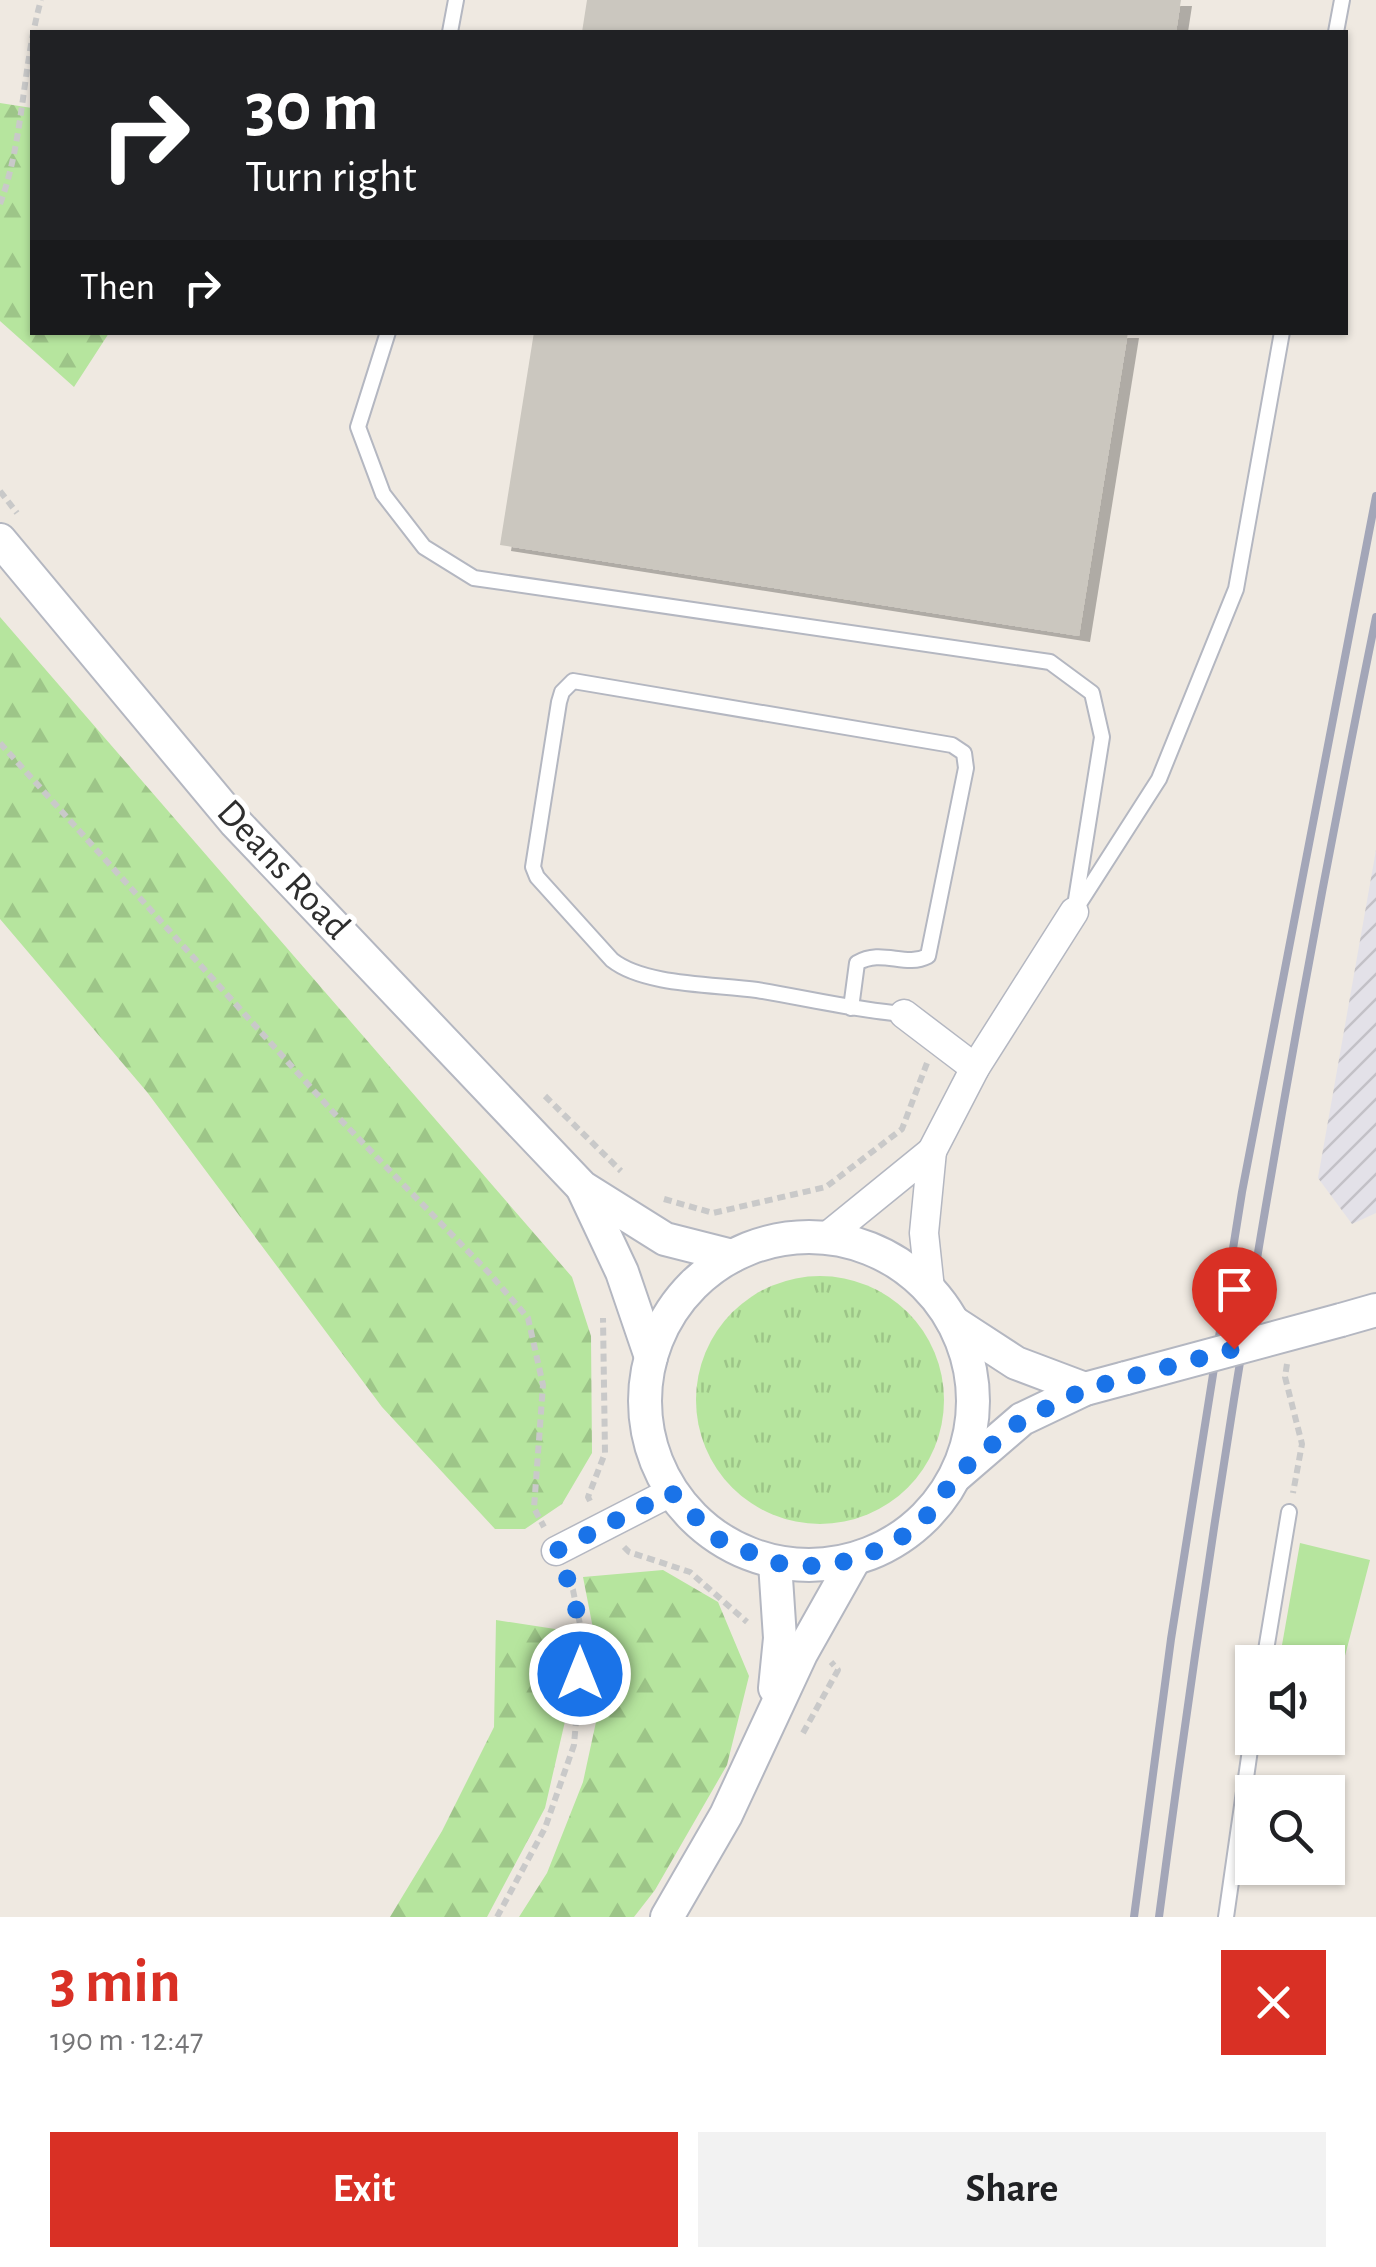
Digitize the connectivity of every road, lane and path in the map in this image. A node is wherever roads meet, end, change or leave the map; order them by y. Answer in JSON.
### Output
{"nodes":[{"id":1,"x":41,"y":0,"type":"edge"},
{"id":2,"x":456,"y":0,"type":"edge"},
{"id":3,"x":1342,"y":0,"type":"edge"},
{"id":4,"x":32,"y":30,"type":"edge"},
{"id":5,"x":450,"y":30,"type":"edge"},
{"id":6,"x":1336,"y":30,"type":"edge"},
{"id":7,"x":30,"y":38,"type":"edge"},
{"id":8,"x":0,"y":204,"type":"edge"},
{"id":9,"x":387,"y":335,"type":"edge"},
{"id":10,"x":1281,"y":335,"type":"edge"},
{"id":11,"x":0,"y":492,"type":"edge"},
{"id":12,"x":12,"y":530,"type":"edge"},
{"id":13,"x":0,"y":743,"type":"edge"},
{"id":14,"x":1074,"y":912,"type":"junction"},
{"id":15,"x":851,"y":1008,"type":"junction"},
{"id":16,"x":904,"y":1014,"type":"joint"},
{"id":17,"x":937,"y":1039,"type":"junction"},
{"id":18,"x":975,"y":1068,"type":"junction"},
{"id":19,"x":533,"y":1085,"type":"dead end"},
{"id":20,"x":932,"y":1151,"type":"junction"},
{"id":21,"x":630,"y":1180,"type":"dead end"},
{"id":22,"x":582,"y":1187,"type":"junction"},
{"id":23,"x":661,"y":1198,"type":"dead end"},
{"id":24,"x":713,"y":1213,"type":"junction"},
{"id":25,"x":825,"y":1238,"type":"junction"},
{"id":26,"x":665,"y":1239,"type":"junction"},
{"id":27,"x":732,"y":1256,"type":"junction"},
{"id":28,"x":626,"y":1285,"type":"junction"},
{"id":29,"x":930,"y":1289,"type":"junction"},
{"id":30,"x":1376,"y":1310,"type":"edge"},
{"id":31,"x":954,"y":1322,"type":"junction"},
{"id":32,"x":1287,"y":1357,"type":"dead end"},
{"id":33,"x":651,"y":1358,"type":"junction"},
{"id":34,"x":1086,"y":1389,"type":"junction"},
{"id":35,"x":957,"y":1474,"type":"junction"},
{"id":36,"x":671,"y":1492,"type":"junction"},
{"id":37,"x":1289,"y":1512,"type":"joint"},
{"id":38,"x":603,"y":1527,"type":"junction"},
{"id":39,"x":556,"y":1551,"type":"junction"},
{"id":40,"x":854,"y":1560,"type":"junction"},
{"id":41,"x":775,"y":1563,"type":"junction"},
{"id":42,"x":794,"y":1639,"type":"junction"},
{"id":43,"x":1267,"y":1645,"type":"edge"},
{"id":44,"x":802,"y":1736,"type":"dead end"},
{"id":45,"x":1249,"y":1755,"type":"edge"},
{"id":46,"x":497,"y":1917,"type":"edge"},
{"id":47,"x":666,"y":1917,"type":"edge"},
{"id":48,"x":1226,"y":1917,"type":"edge"}],
"edges":[{"from":1,"to":4,"type":"path"},
{"from":2,"to":5,"type":"lane"},
{"from":3,"to":6,"type":"lane"},
{"from":7,"to":8,"type":"path"},
{"from":9,"to":14,"type":"lane"},
{"from":10,"to":14,"type":"lane"},
{"from":11,"to":12,"type":"path"},
{"from":12,"to":22,"type":"street","name":"Deans Road"},
{"from":13,"to":39,"type":"path"},
{"from":14,"to":18,"type":"street"},
{"from":15,"to":15,"type":"lane"},
{"from":15,"to":16,"type":"lane"},
{"from":16,"to":17,"type":"street"},
{"from":17,"to":18,"type":"street"},
{"from":17,"to":24,"type":"path"},
{"from":18,"to":20,"type":"street"},
{"from":19,"to":21,"type":"path"},
{"from":20,"to":25,"type":"street"},
{"from":20,"to":29,"type":"street"},
{"from":22,"to":26,"type":"street","name":"Deans Road"},
{"from":22,"to":28,"type":"street","name":"Deans Road"},
{"from":23,"to":24,"type":"path"},
{"from":24,"to":26,"type":"path"},
{"from":25,"to":27,"type":"street"},
{"from":25,"to":29,"type":"street"},
{"from":26,"to":27,"type":"street","name":"Deans Road"},
{"from":27,"to":33,"type":"street"},
{"from":28,"to":33,"type":"street","name":"Deans Road"},
{"from":28,"to":38,"type":"path"},
{"from":29,"to":31,"type":"street"},
{"from":30,"to":34,"type":"street","bridge":true},
{"from":31,"to":34,"type":"street"},
{"from":31,"to":35,"type":"street"},
{"from":32,"to":37,"type":"path"},
{"from":33,"to":36,"type":"street"},
{"from":34,"to":35,"type":"street"},
{"from":35,"to":40,"type":"street"},
{"from":36,"to":38,"type":"street"},
{"from":36,"to":41,"type":"street"},
{"from":37,"to":43,"type":"lane"},
{"from":38,"to":39,"type":"street"},
{"from":38,"to":42,"type":"path"},
{"from":39,"to":46,"type":"path"},
{"from":40,"to":41,"type":"street"},
{"from":40,"to":42,"type":"street"},
{"from":41,"to":42,"type":"street"},
{"from":42,"to":44,"type":"path"},
{"from":42,"to":47,"type":"street"},
{"from":45,"to":48,"type":"lane"}]}
